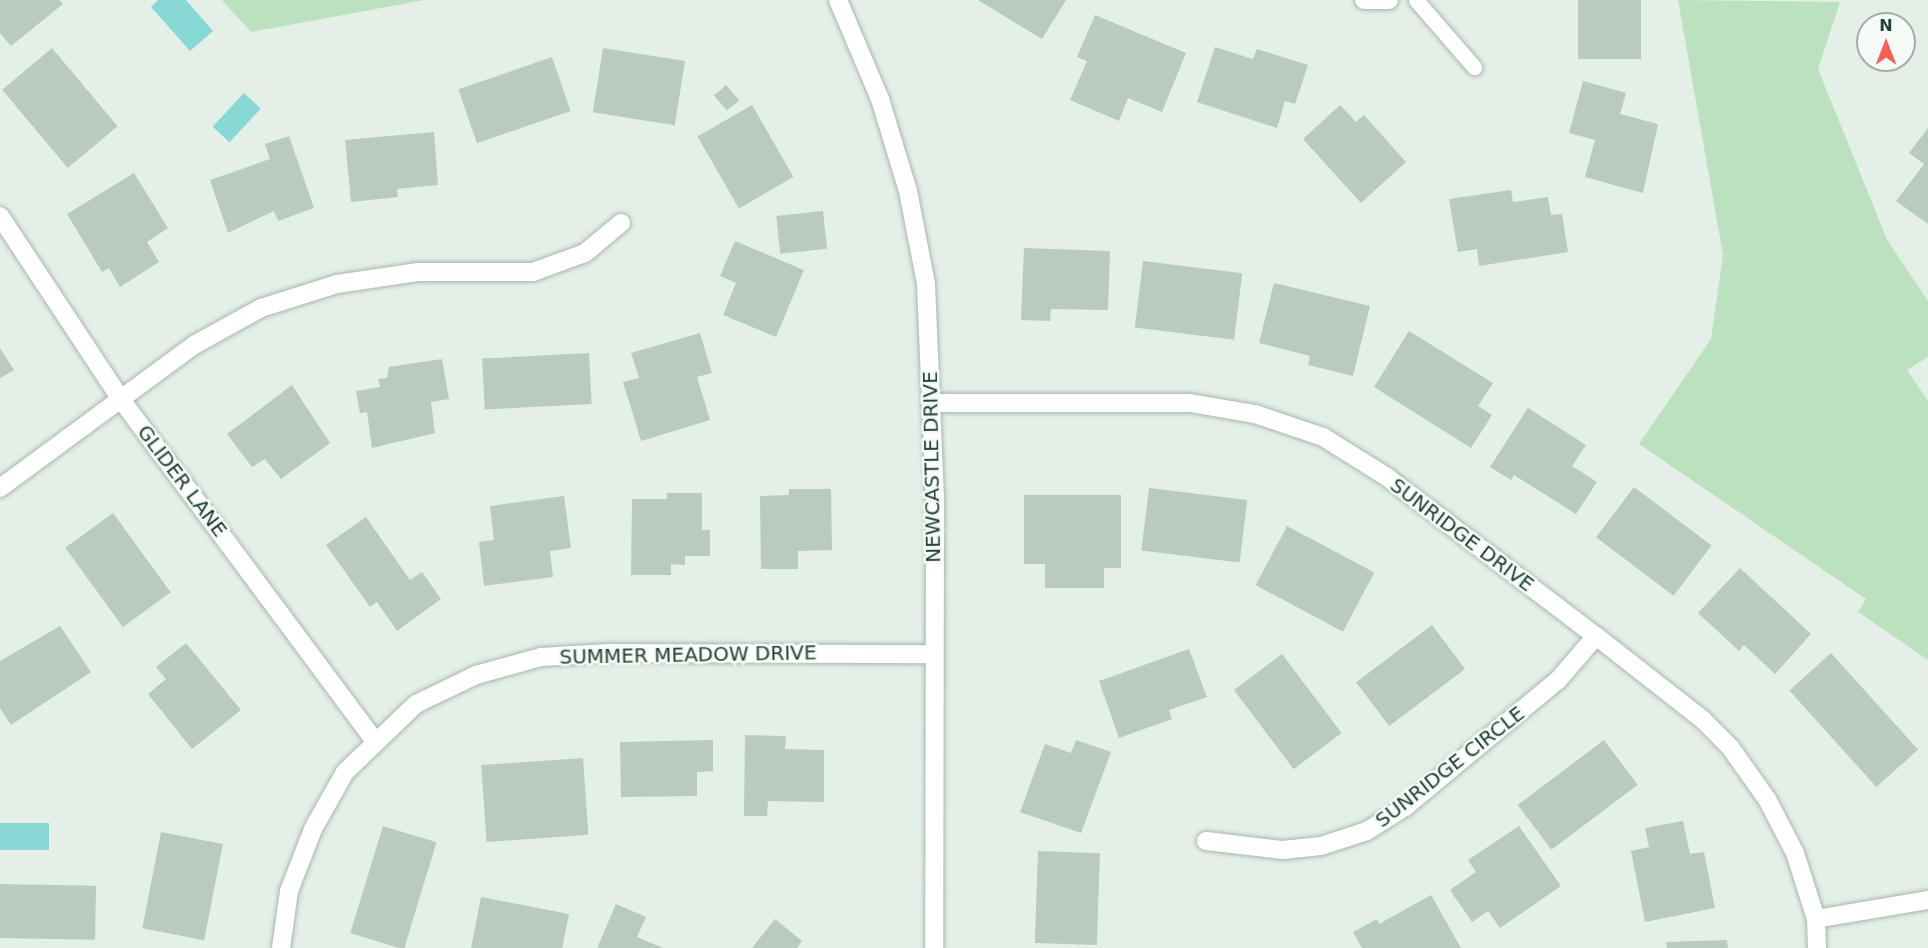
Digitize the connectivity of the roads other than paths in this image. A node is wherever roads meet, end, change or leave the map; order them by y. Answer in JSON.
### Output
{"nodes":[{"id":1,"x":838,"y":0,"type":"edge"},
{"id":2,"x":1364,"y":0,"type":"edge"},
{"id":3,"x":1389,"y":0,"type":"edge"},
{"id":4,"x":1416,"y":0,"type":"edge"},
{"id":5,"x":1474,"y":67,"type":"dead end"},
{"id":6,"x":0,"y":216,"type":"edge"},
{"id":7,"x":621,"y":223,"type":"dead end"},
{"id":8,"x":120,"y":398,"type":"junction"},
{"id":9,"x":933,"y":403,"type":"junction"},
{"id":10,"x":0,"y":488,"type":"edge"},
{"id":11,"x":1596,"y":636,"type":"junction"},
{"id":12,"x":932,"y":654,"type":"junction"},
{"id":13,"x":374,"y":740,"type":"junction"},
{"id":14,"x":1206,"y":841,"type":"dead end"},
{"id":15,"x":1928,"y":900,"type":"edge"},
{"id":16,"x":1816,"y":919,"type":"junction"},
{"id":17,"x":281,"y":948,"type":"edge"},
{"id":18,"x":934,"y":948,"type":"edge"},
{"id":19,"x":1817,"y":948,"type":"edge"}],
"edges":[{"from":1,"to":9,"type":"street","name":"NEWCASTLE DRIVE"},
{"from":2,"to":3,"type":"street"},
{"from":4,"to":5,"type":"lane"},
{"from":6,"to":8,"type":"street","name":"GLIDER LANE"},
{"from":7,"to":8,"type":"street"},
{"from":8,"to":10,"type":"street"},
{"from":8,"to":13,"type":"street","name":"GLIDER LANE"},
{"from":9,"to":11,"type":"street","name":"SUNRIDGE DRIVE"},
{"from":9,"to":12,"type":"street","name":"NEWCASTLE DRIVE"},
{"from":11,"to":14,"type":"street","name":"SUNRIDGE CIRCLE"},
{"from":11,"to":16,"type":"street","name":"SUNRIDGE DRIVE"},
{"from":12,"to":13,"type":"street","name":"SUMMER MEADOW DRIVE"},
{"from":12,"to":18,"type":"street","name":"NEWCASTLE DRIVE"},
{"from":13,"to":17,"type":"street","name":"SUMMER MEADOW DRIVE"},
{"from":15,"to":16,"type":"street"},
{"from":16,"to":19,"type":"street","name":"SUNRIDGE DRIVE"}]}
